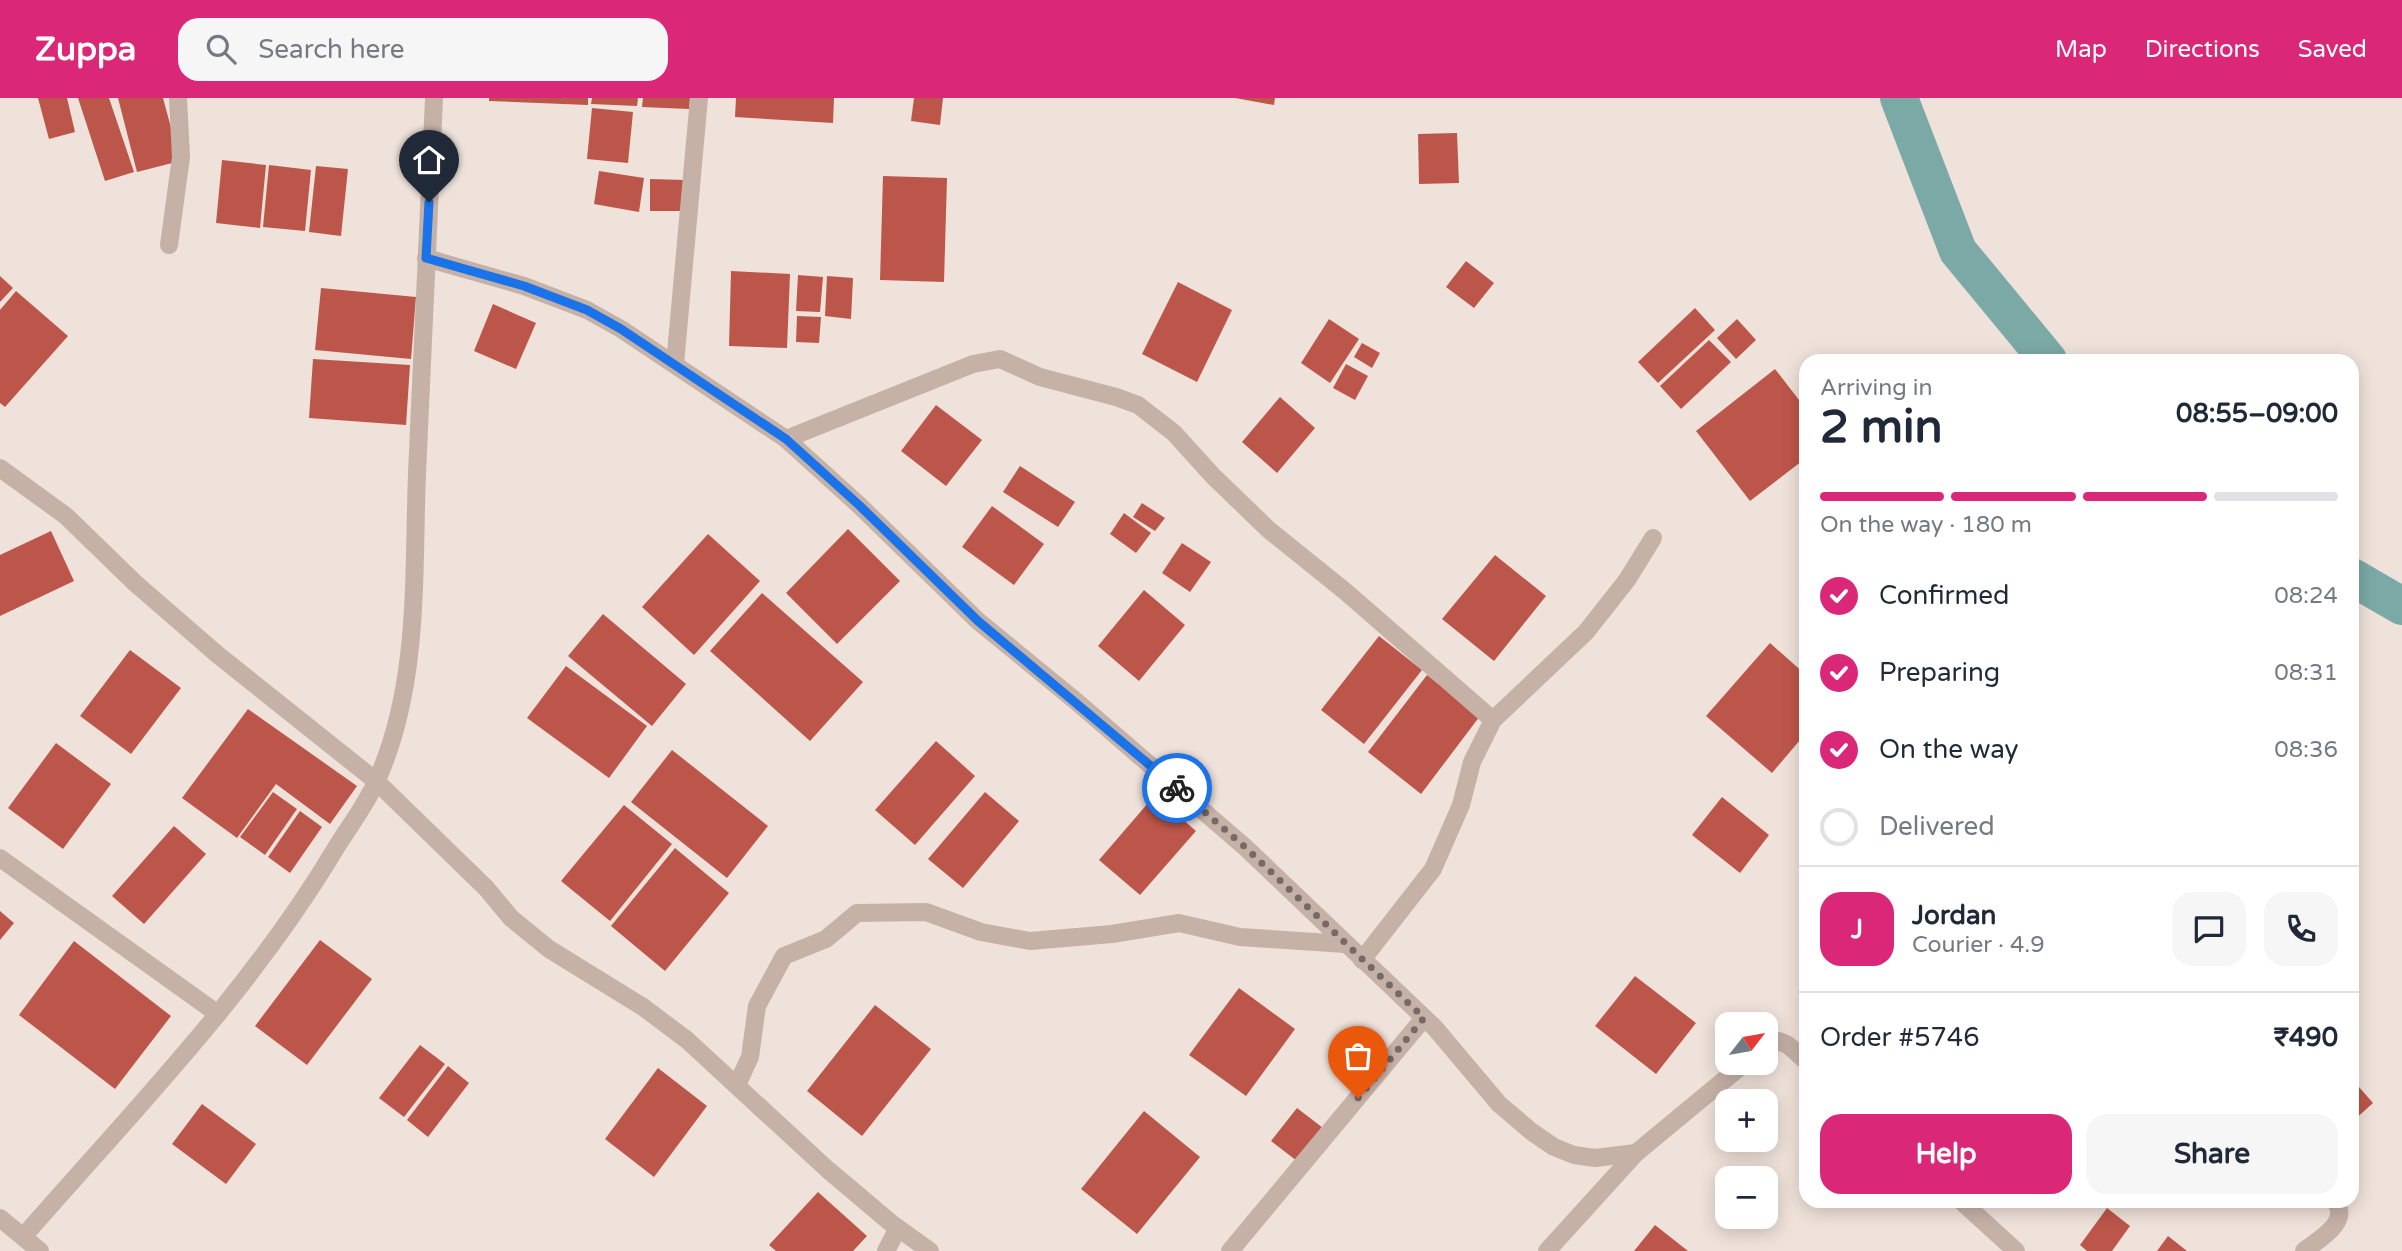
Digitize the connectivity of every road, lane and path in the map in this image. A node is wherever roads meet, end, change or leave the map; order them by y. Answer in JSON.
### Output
{"nodes":[{"id":1,"x":178,"y":98,"type":"edge"},
{"id":2,"x":434,"y":98,"type":"edge"},
{"id":3,"x":699,"y":98,"type":"edge"},
{"id":4,"x":169,"y":246,"type":"dead end"},
{"id":5,"x":426,"y":258,"type":"junction"},
{"id":6,"x":675,"y":364,"type":"junction"},
{"id":7,"x":786,"y":439,"type":"junction"},
{"id":8,"x":0,"y":468,"type":"edge"},
{"id":9,"x":1653,"y":538,"type":"dead end"},
{"id":10,"x":1493,"y":720,"type":"junction"},
{"id":11,"x":376,"y":781,"type":"junction"},
{"id":12,"x":0,"y":858,"type":"edge"},
{"id":13,"x":1345,"y":944,"type":"junction"},
{"id":14,"x":1362,"y":960,"type":"junction"},
{"id":15,"x":218,"y":1014,"type":"junction"},
{"id":16,"x":1424,"y":1018,"type":"junction"},
{"id":17,"x":1778,"y":1041,"type":"edge"},
{"id":18,"x":1799,"y":1055,"type":"edge"},
{"id":19,"x":1730,"y":1075,"type":"edge"},
{"id":20,"x":737,"y":1085,"type":"junction"},
{"id":21,"x":1636,"y":1153,"type":"junction"},
{"id":22,"x":1969,"y":1208,"type":"edge"},
{"id":23,"x":2339,"y":1208,"type":"edge"},
{"id":24,"x":0,"y":1218,"type":"edge"},
{"id":25,"x":898,"y":1228,"type":"junction"},
{"id":26,"x":23,"y":1237,"type":"junction"},
{"id":27,"x":40,"y":1251,"type":"edge"},
{"id":28,"x":886,"y":1251,"type":"edge"},
{"id":29,"x":930,"y":1251,"type":"edge"},
{"id":30,"x":1230,"y":1251,"type":"edge"},
{"id":31,"x":1547,"y":1251,"type":"edge"},
{"id":32,"x":2016,"y":1251,"type":"edge"},
{"id":33,"x":2304,"y":1251,"type":"edge"}],
"edges":[{"from":1,"to":4,"type":"street"},
{"from":2,"to":5,"type":"street"},
{"from":3,"to":6,"type":"street"},
{"from":5,"to":6,"type":"street"},
{"from":5,"to":11,"type":"street"},
{"from":6,"to":7,"type":"street"},
{"from":7,"to":10,"type":"street"},
{"from":7,"to":13,"type":"street"},
{"from":8,"to":11,"type":"street"},
{"from":9,"to":10,"type":"street"},
{"from":10,"to":14,"type":"street"},
{"from":11,"to":15,"type":"street"},
{"from":11,"to":20,"type":"street"},
{"from":12,"to":15,"type":"street"},
{"from":13,"to":14,"type":"street"},
{"from":13,"to":20,"type":"street"},
{"from":14,"to":16,"type":"street"},
{"from":15,"to":26,"type":"street"},
{"from":16,"to":21,"type":"street"},
{"from":16,"to":30,"type":"street"},
{"from":17,"to":18,"type":"street"},
{"from":19,"to":21,"type":"street"},
{"from":20,"to":25,"type":"street"},
{"from":21,"to":31,"type":"street"},
{"from":22,"to":32,"type":"street"},
{"from":23,"to":33,"type":"street"},
{"from":24,"to":26,"type":"street"},
{"from":25,"to":28,"type":"street"},
{"from":25,"to":29,"type":"street"},
{"from":26,"to":27,"type":"street"}]}
